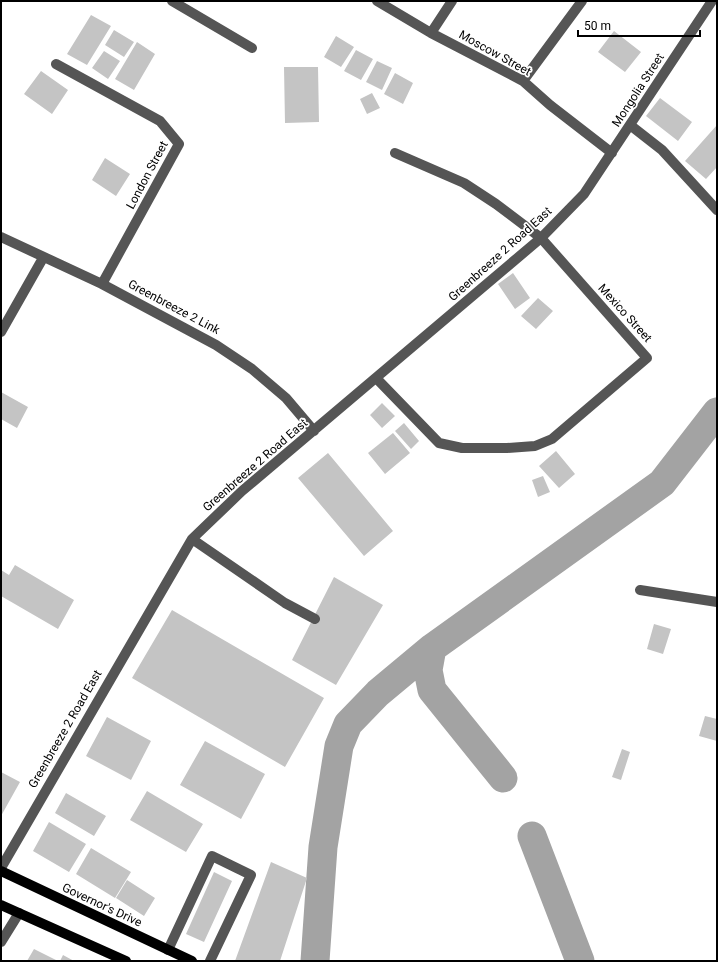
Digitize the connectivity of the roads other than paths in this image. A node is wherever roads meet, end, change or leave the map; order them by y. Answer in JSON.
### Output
{"nodes":[{"id":1,"x":172,"y":1,"type":"edge"},
{"id":2,"x":377,"y":1,"type":"edge"},
{"id":3,"x":452,"y":1,"type":"edge"},
{"id":4,"x":582,"y":1,"type":"edge"},
{"id":5,"x":712,"y":1,"type":"edge"},
{"id":6,"x":431,"y":33,"type":"junction"},
{"id":7,"x":252,"y":48,"type":"dead end"},
{"id":8,"x":56,"y":64,"type":"dead end"},
{"id":9,"x":523,"y":81,"type":"junction"},
{"id":10,"x":630,"y":125,"type":"junction"},
{"id":11,"x":612,"y":152,"type":"junction"},
{"id":12,"x":394,"y":153,"type":"dead end"},
{"id":13,"x":717,"y":210,"type":"edge"},
{"id":14,"x":1,"y":237,"type":"edge"},
{"id":15,"x":541,"y":238,"type":"junction"},
{"id":16,"x":43,"y":258,"type":"junction"},
{"id":17,"x":102,"y":284,"type":"junction"},
{"id":18,"x":1,"y":332,"type":"edge"},
{"id":19,"x":377,"y":378,"type":"junction"},
{"id":20,"x":314,"y":430,"type":"junction"},
{"id":21,"x":192,"y":539,"type":"junction"},
{"id":22,"x":640,"y":590,"type":"dead end"},
{"id":23,"x":717,"y":602,"type":"edge"},
{"id":24,"x":315,"y":619,"type":"dead end"},
{"id":25,"x":1,"y":869,"type":"edge"},
{"id":26,"x":1,"y":905,"type":"edge"},
{"id":27,"x":19,"y":913,"type":"junction"},
{"id":28,"x":1,"y":942,"type":"edge"},
{"id":29,"x":168,"y":950,"type":"junction"},
{"id":30,"x":126,"y":961,"type":"edge"},
{"id":31,"x":192,"y":961,"type":"edge"},
{"id":32,"x":210,"y":961,"type":"edge"}],
"edges":[{"from":1,"to":7,"type":"street"},
{"from":2,"to":6,"type":"street","name":"Moscow Street"},
{"from":3,"to":6,"type":"street"},
{"from":4,"to":9,"type":"street"},
{"from":5,"to":10,"type":"street","name":"Mongolia Street"},
{"from":6,"to":9,"type":"street","name":"Moscow Street"},
{"from":8,"to":17,"type":"street","name":"London Street"},
{"from":9,"to":11,"type":"street","name":"Moscow Street"},
{"from":10,"to":11,"type":"street","name":"Mongolia Street"},
{"from":10,"to":13,"type":"street"},
{"from":11,"to":15,"type":"street","name":"Greenbreeze 2 Road East"},
{"from":12,"to":15,"type":"street","name":"Mexico Street"},
{"from":14,"to":16,"type":"street","name":"Greenbreeze 2 Link"},
{"from":15,"to":19,"type":"street","name":"Greenbreeze 2 Road East"},
{"from":15,"to":19,"type":"street","name":"Mexico Street"},
{"from":16,"to":17,"type":"street","name":"Greenbreeze 2 Link"},
{"from":16,"to":18,"type":"street"},
{"from":17,"to":20,"type":"street","name":"Greenbreeze 2 Link"},
{"from":19,"to":20,"type":"street","name":"Greenbreeze 2 Road East"},
{"from":20,"to":21,"type":"street","name":"Greenbreeze 2 Road East"},
{"from":21,"to":24,"type":"street"},
{"from":21,"to":25,"type":"street","name":"Greenbreeze 2 Road East"},
{"from":22,"to":23,"type":"street"},
{"from":25,"to":29,"type":"main road","name":"Governor's Drive"},
{"from":26,"to":27,"type":"main road"},
{"from":27,"to":28,"type":"street"},
{"from":27,"to":30,"type":"main road"},
{"from":29,"to":31,"type":"main road","name":"Governor's Drive"},
{"from":29,"to":32,"type":"street"}]}
